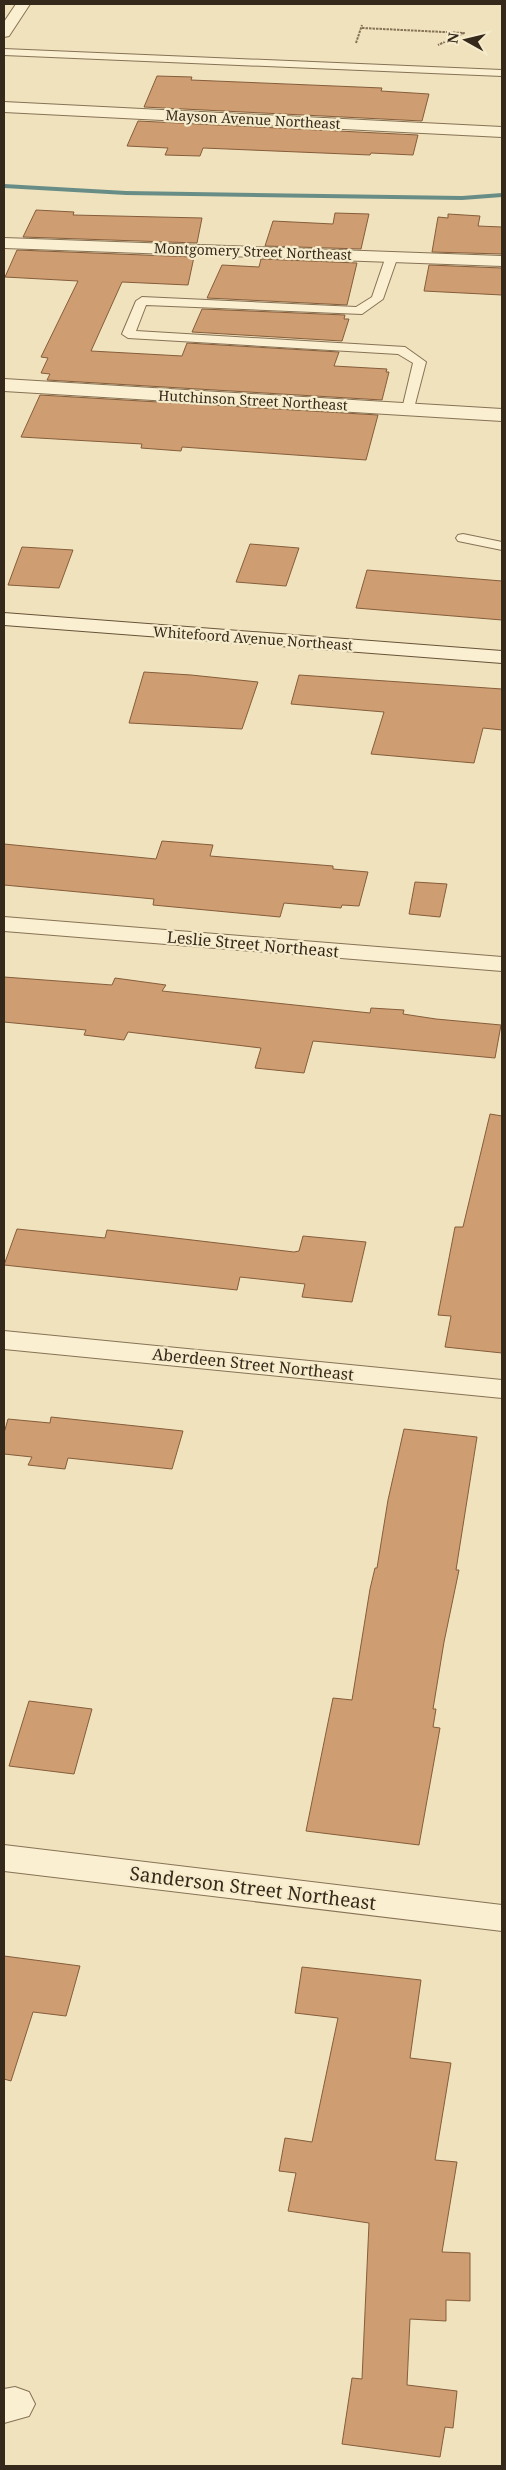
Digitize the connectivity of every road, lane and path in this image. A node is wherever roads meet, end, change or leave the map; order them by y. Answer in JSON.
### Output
{"nodes":[{"id":1,"x":24,"y":4,"type":"edge"},
{"id":2,"x":362,"y":28,"type":"dead end"},
{"id":3,"x":4,"y":33,"type":"edge"},
{"id":4,"x":456,"y":36,"type":"dead end"},
{"id":5,"x":4,"y":52,"type":"edge"},
{"id":6,"x":502,"y":73,"type":"edge"},
{"id":7,"x":4,"y":107,"type":"edge"},
{"id":8,"x":502,"y":132,"type":"edge"},
{"id":9,"x":4,"y":243,"type":"edge"},
{"id":10,"x":392,"y":256,"type":"junction"},
{"id":11,"x":502,"y":261,"type":"edge"},
{"id":12,"x":4,"y":385,"type":"edge"},
{"id":13,"x":408,"y":409,"type":"junction"},
{"id":14,"x":502,"y":415,"type":"edge"},
{"id":15,"x":463,"y":538,"type":"dead end"},
{"id":16,"x":502,"y":546,"type":"edge"},
{"id":17,"x":4,"y":619,"type":"edge"},
{"id":18,"x":502,"y":657,"type":"edge"},
{"id":19,"x":4,"y":924,"type":"edge"},
{"id":20,"x":502,"y":964,"type":"edge"},
{"id":21,"x":4,"y":1340,"type":"edge"},
{"id":22,"x":502,"y":1389,"type":"edge"},
{"id":23,"x":4,"y":1858,"type":"edge"},
{"id":24,"x":502,"y":1918,"type":"edge"}],
"edges":[{"from":1,"to":3,"type":"street"},
{"from":2,"to":4,"type":"path"},
{"from":5,"to":6,"type":"lane"},
{"from":7,"to":8,"type":"street","name":"Mayson Avenue Northeast"},
{"from":9,"to":10,"type":"street","name":"Montgomery Street Northeast"},
{"from":10,"to":11,"type":"street","name":"Montgomery Street Northeast"},
{"from":10,"to":13,"type":"lane"},
{"from":12,"to":13,"type":"street","name":"Hutchinson Street Northeast"},
{"from":13,"to":14,"type":"street","name":"Hutchinson Street Northeast"},
{"from":15,"to":16,"type":"lane"},
{"from":17,"to":18,"type":"street","name":"Whitefoord Avenue Northeast"},
{"from":19,"to":20,"type":"street","name":"Leslie Street Northeast"},
{"from":21,"to":22,"type":"street","name":"Aberdeen Street Northeast"},
{"from":23,"to":24,"type":"street","name":"Sanderson Street Northeast"}]}
